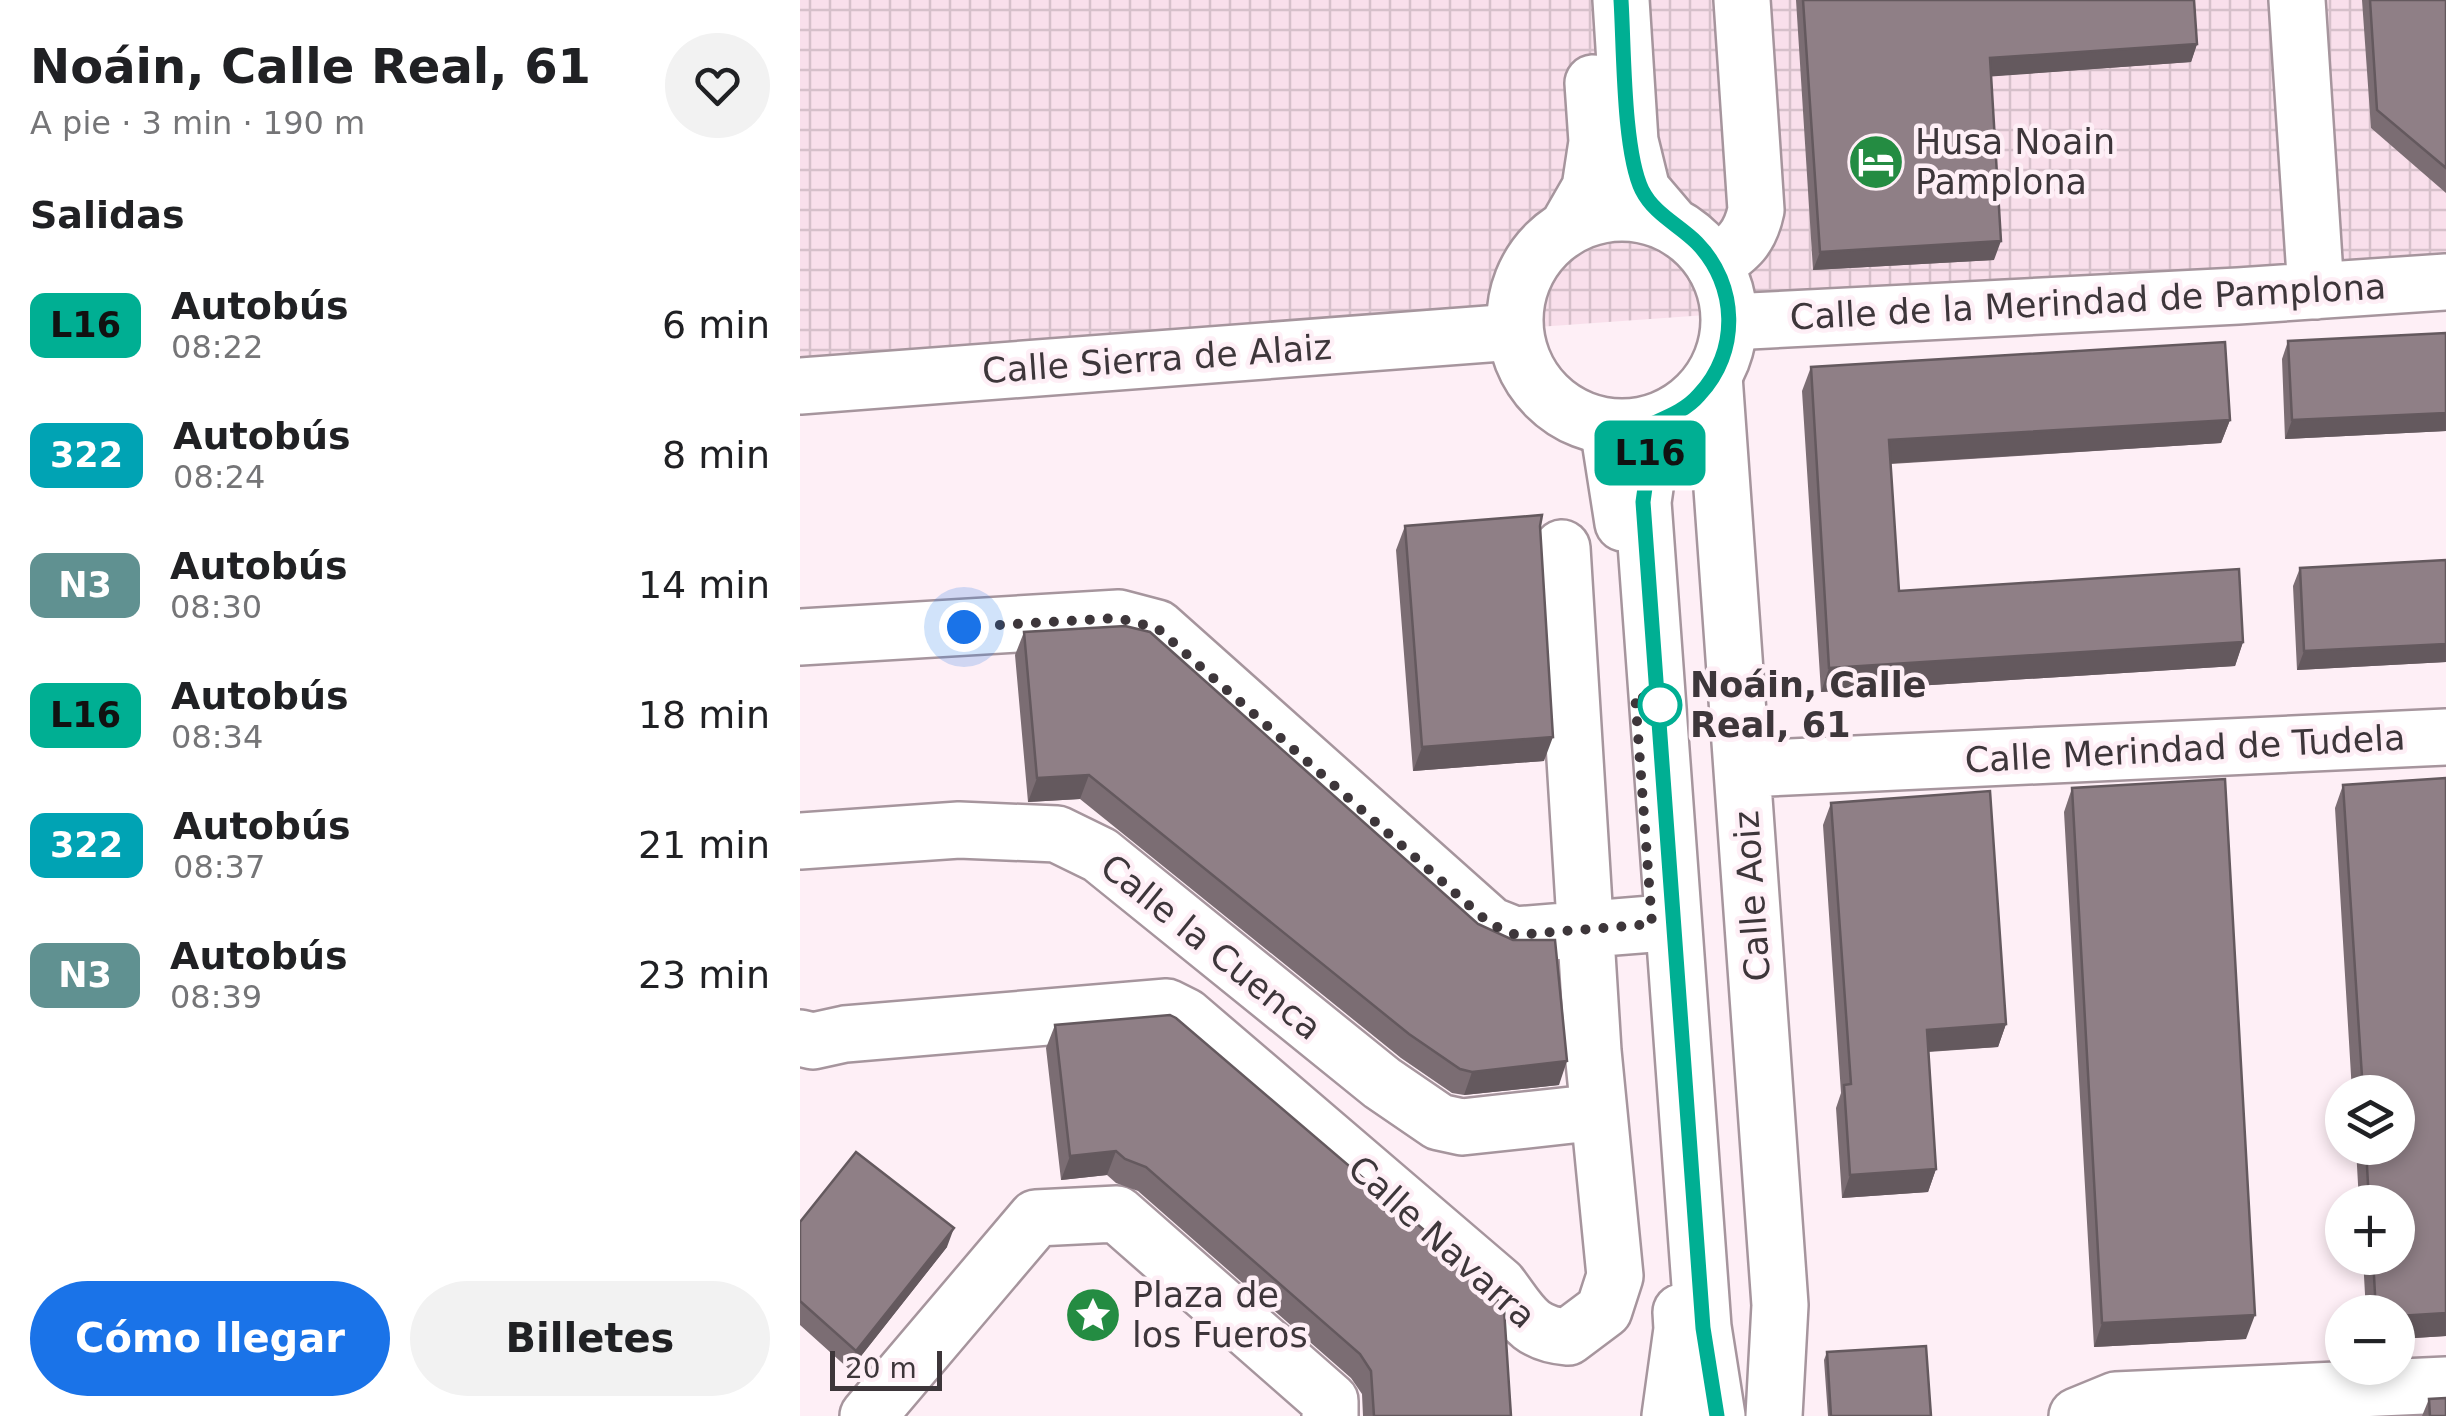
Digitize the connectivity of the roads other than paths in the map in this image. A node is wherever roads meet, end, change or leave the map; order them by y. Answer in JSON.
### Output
{"nodes":[{"id":1,"x":1587,"y":0,"type":"edge"},
{"id":2,"x":1621,"y":0,"type":"edge"},
{"id":3,"x":1742,"y":0,"type":"edge"},
{"id":4,"x":2297,"y":0,"type":"edge"},
{"id":5,"x":1671,"y":224,"type":"junction"},
{"id":6,"x":1566,"y":228,"type":"junction"},
{"id":7,"x":1714,"y":265,"type":"junction"},
{"id":8,"x":2446,"y":282,"type":"edge"},
{"id":9,"x":2316,"y":291,"type":"junction"},
{"id":10,"x":1730,"y":322,"type":"junction"},
{"id":11,"x":1514,"y":332,"type":"junction"},
{"id":12,"x":1714,"y":376,"type":"junction"},
{"id":13,"x":800,"y":386,"type":"edge"},
{"id":14,"x":1631,"y":425,"type":"junction"},
{"id":15,"x":1562,"y":548,"type":"dead end"},
{"id":16,"x":800,"y":637,"type":"edge"},
{"id":17,"x":2446,"y":737,"type":"edge"},
{"id":18,"x":1744,"y":769,"type":"junction"},
{"id":19,"x":800,"y":841,"type":"edge"},
{"id":20,"x":1652,"y":924,"type":"junction"},
{"id":21,"x":1586,"y":927,"type":"junction"},
{"id":22,"x":800,"y":1038,"type":"edge"},
{"id":23,"x":1599,"y":1112,"type":"junction"},
{"id":24,"x":2412,"y":1396,"type":"edge"},
{"id":25,"x":2269,"y":1406,"type":"edge"},
{"id":26,"x":868,"y":1416,"type":"edge"},
{"id":27,"x":1330,"y":1416,"type":"edge"},
{"id":28,"x":1670,"y":1416,"type":"edge"},
{"id":29,"x":1718,"y":1416,"type":"edge"},
{"id":30,"x":1774,"y":1416,"type":"edge"},
{"id":31,"x":2077,"y":1416,"type":"edge"}],
"edges":[{"from":1,"to":6,"type":"main road"},
{"from":2,"to":5,"type":"main road"},
{"from":3,"to":7,"type":"main road"},
{"from":4,"to":9,"type":"main road"},
{"from":5,"to":6,"type":"main road"},
{"from":5,"to":7,"type":"main road"},
{"from":6,"to":11,"type":"main road"},
{"from":7,"to":10,"type":"main road"},
{"from":8,"to":9,"type":"main road","name":"Calle de la Merindad de Pamplona"},
{"from":9,"to":10,"type":"main road","name":"Calle de la Merindad de Pamplona"},
{"from":10,"to":12,"type":"main road"},
{"from":11,"to":13,"type":"main road","name":"Calle Sierra de Alaiz"},
{"from":11,"to":14,"type":"main road"},
{"from":12,"to":14,"type":"main road"},
{"from":12,"to":18,"type":"main road","name":"Calle Aoiz"},
{"from":14,"to":20,"type":"main road"},
{"from":14,"to":29,"type":"main road"},
{"from":15,"to":21,"type":"main road","name":"Calle Navarra"},
{"from":16,"to":21,"type":"main road"},
{"from":17,"to":18,"type":"main road","name":"Calle Merindad de Tudela"},
{"from":18,"to":30,"type":"main road","name":"Calle Aoiz"},
{"from":19,"to":23,"type":"main road","name":"Calle la Cuenca"},
{"from":20,"to":21,"type":"main road"},
{"from":20,"to":28,"type":"main road"},
{"from":21,"to":23,"type":"main road","name":"Calle Navarra"},
{"from":22,"to":23,"type":"main road","name":"Calle Navarra"},
{"from":24,"to":25,"type":"main road"},
{"from":25,"to":31,"type":"main road"},
{"from":26,"to":27,"type":"main road"}]}
